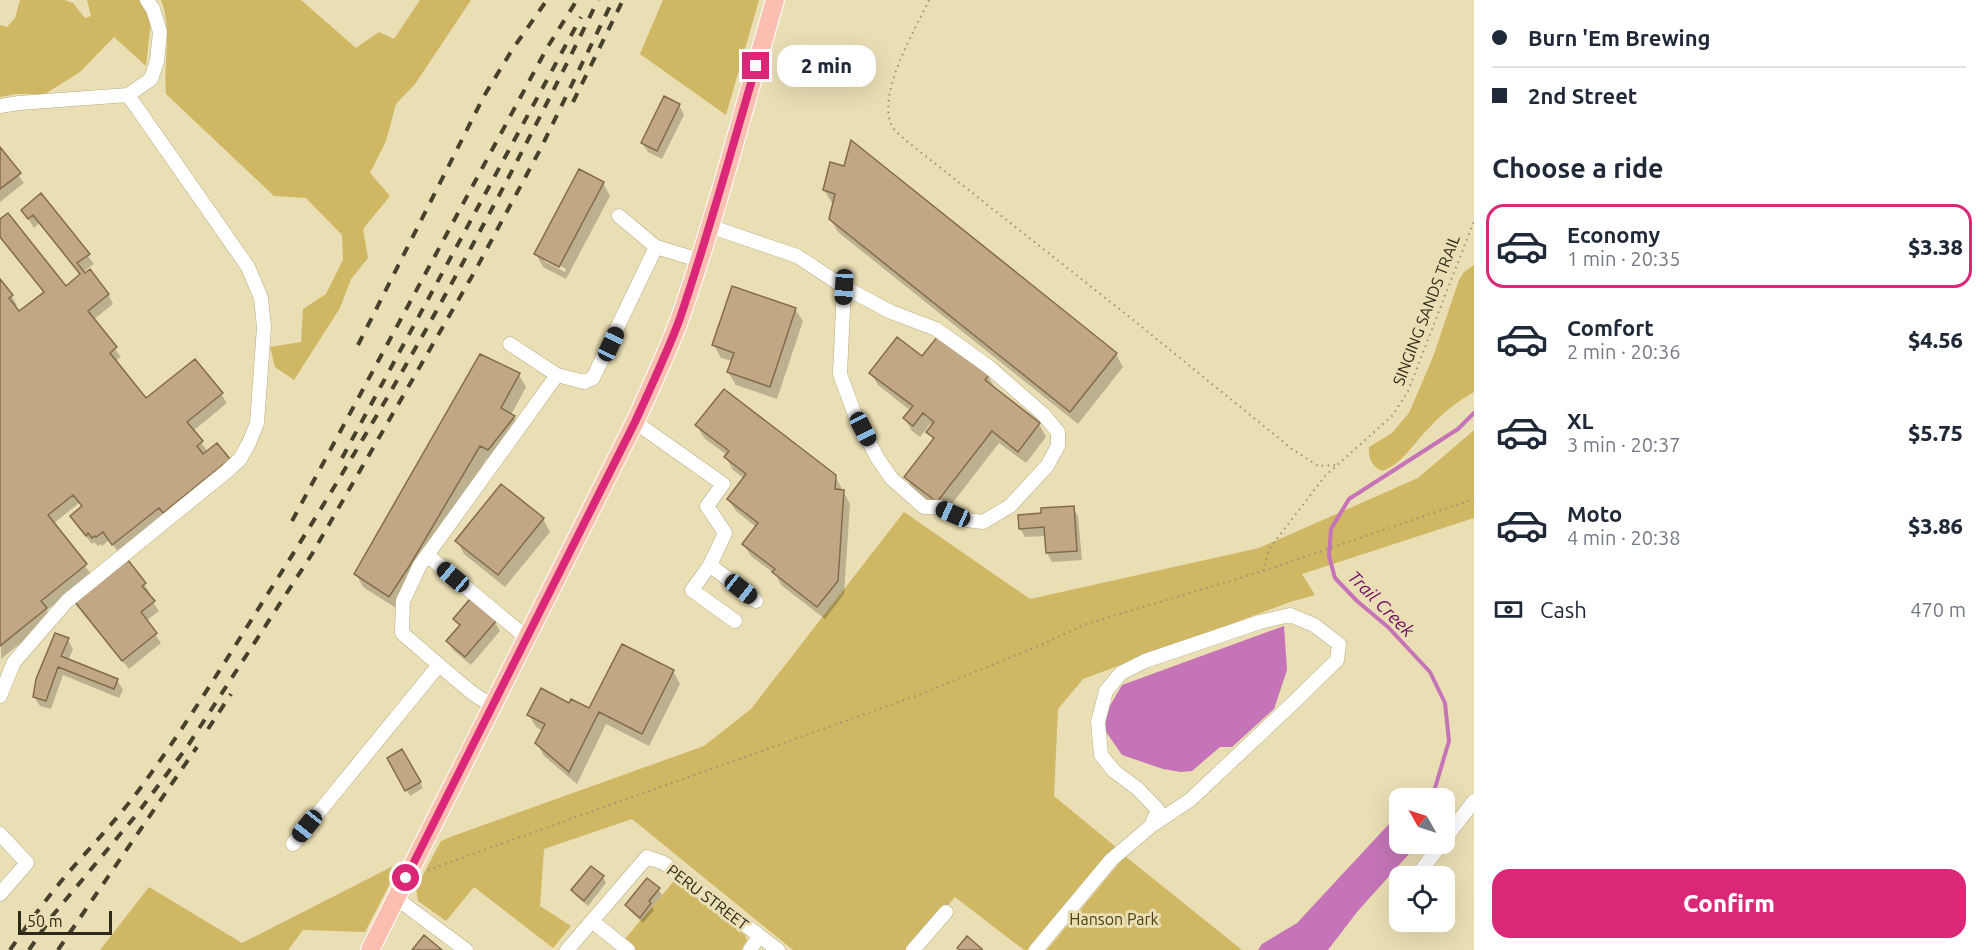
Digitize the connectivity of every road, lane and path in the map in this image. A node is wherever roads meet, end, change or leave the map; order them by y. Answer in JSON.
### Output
{"nodes":[{"id":1,"x":147,"y":0,"type":"edge"},
{"id":2,"x":775,"y":0,"type":"edge"},
{"id":3,"x":929,"y":0,"type":"edge"},
{"id":4,"x":128,"y":95,"type":"junction"},
{"id":5,"x":0,"y":106,"type":"edge"},
{"id":6,"x":620,"y":216,"type":"dead end"},
{"id":7,"x":1474,"y":221,"type":"edge"},
{"id":8,"x":709,"y":226,"type":"junction"},
{"id":9,"x":656,"y":247,"type":"junction"},
{"id":10,"x":699,"y":260,"type":"junction"},
{"id":11,"x":844,"y":287,"type":"junction"},
{"id":12,"x":510,"y":344,"type":"dead end"},
{"id":13,"x":557,"y":375,"type":"junction"},
{"id":14,"x":635,"y":422,"type":"junction"},
{"id":15,"x":1338,"y":465,"type":"junction"},
{"id":16,"x":1474,"y":499,"type":"edge"},
{"id":17,"x":427,"y":555,"type":"junction"},
{"id":18,"x":710,"y":566,"type":"junction"},
{"id":19,"x":1263,"y":571,"type":"junction"},
{"id":20,"x":756,"y":601,"type":"dead end"},
{"id":21,"x":735,"y":621,"type":"dead end"},
{"id":22,"x":527,"y":638,"type":"junction"},
{"id":23,"x":439,"y":665,"type":"junction"},
{"id":24,"x":0,"y":696,"type":"edge"},
{"id":25,"x":492,"y":706,"type":"junction"},
{"id":26,"x":1474,"y":801,"type":"edge"},
{"id":27,"x":1151,"y":826,"type":"junction"},
{"id":28,"x":1455,"y":826,"type":"edge"},
{"id":29,"x":0,"y":834,"type":"edge"},
{"id":30,"x":293,"y":844,"type":"dead end"},
{"id":31,"x":1434,"y":854,"type":"edge"},
{"id":32,"x":1425,"y":866,"type":"edge"},
{"id":33,"x":429,"y":870,"type":"dead end"},
{"id":34,"x":0,"y":894,"type":"edge"},
{"id":35,"x":396,"y":898,"type":"junction"},
{"id":36,"x":946,"y":912,"type":"dead end"},
{"id":37,"x":592,"y":921,"type":"junction"},
{"id":38,"x":759,"y":936,"type":"junction"},
{"id":39,"x":370,"y":950,"type":"edge"},
{"id":40,"x":466,"y":950,"type":"edge"},
{"id":41,"x":567,"y":950,"type":"edge"},
{"id":42,"x":628,"y":950,"type":"edge"},
{"id":43,"x":750,"y":950,"type":"edge"},
{"id":44,"x":778,"y":950,"type":"edge"},
{"id":45,"x":913,"y":950,"type":"edge"},
{"id":46,"x":1036,"y":950,"type":"edge"}],
"edges":[{"from":1,"to":4,"type":"street"},
{"from":2,"to":8,"type":"main road"},
{"from":3,"to":15,"type":"path"},
{"from":4,"to":5,"type":"street"},
{"from":4,"to":24,"type":"street"},
{"from":6,"to":9,"type":"street"},
{"from":7,"to":15,"type":"path","name":"SINGING SANDS TRAIL"},
{"from":8,"to":10,"type":"main road"},
{"from":8,"to":11,"type":"street"},
{"from":9,"to":10,"type":"street"},
{"from":9,"to":13,"type":"street"},
{"from":10,"to":14,"type":"main road"},
{"from":11,"to":11,"type":"street"},
{"from":12,"to":13,"type":"street"},
{"from":13,"to":17,"type":"street"},
{"from":14,"to":18,"type":"street"},
{"from":14,"to":22,"type":"main road"},
{"from":15,"to":19,"type":"path","name":"SINGING SANDS TRAIL"},
{"from":16,"to":19,"type":"path"},
{"from":17,"to":22,"type":"street"},
{"from":17,"to":23,"type":"street"},
{"from":18,"to":20,"type":"street"},
{"from":18,"to":21,"type":"street"},
{"from":19,"to":33,"type":"path"},
{"from":22,"to":25,"type":"main road"},
{"from":23,"to":25,"type":"street"},
{"from":23,"to":30,"type":"street"},
{"from":25,"to":35,"type":"main road"},
{"from":26,"to":28,"type":"street"},
{"from":27,"to":27,"type":"street"},
{"from":27,"to":46,"type":"street"},
{"from":29,"to":34,"type":"street"},
{"from":31,"to":32,"type":"street"},
{"from":35,"to":39,"type":"main road"},
{"from":35,"to":40,"type":"street"},
{"from":36,"to":45,"type":"street"},
{"from":37,"to":38,"type":"street","name":"PERU STREET"},
{"from":37,"to":41,"type":"street","name":"PERU STREET"},
{"from":37,"to":42,"type":"street"},
{"from":38,"to":43,"type":"street"},
{"from":38,"to":44,"type":"street","name":"PERU STREET"}]}
